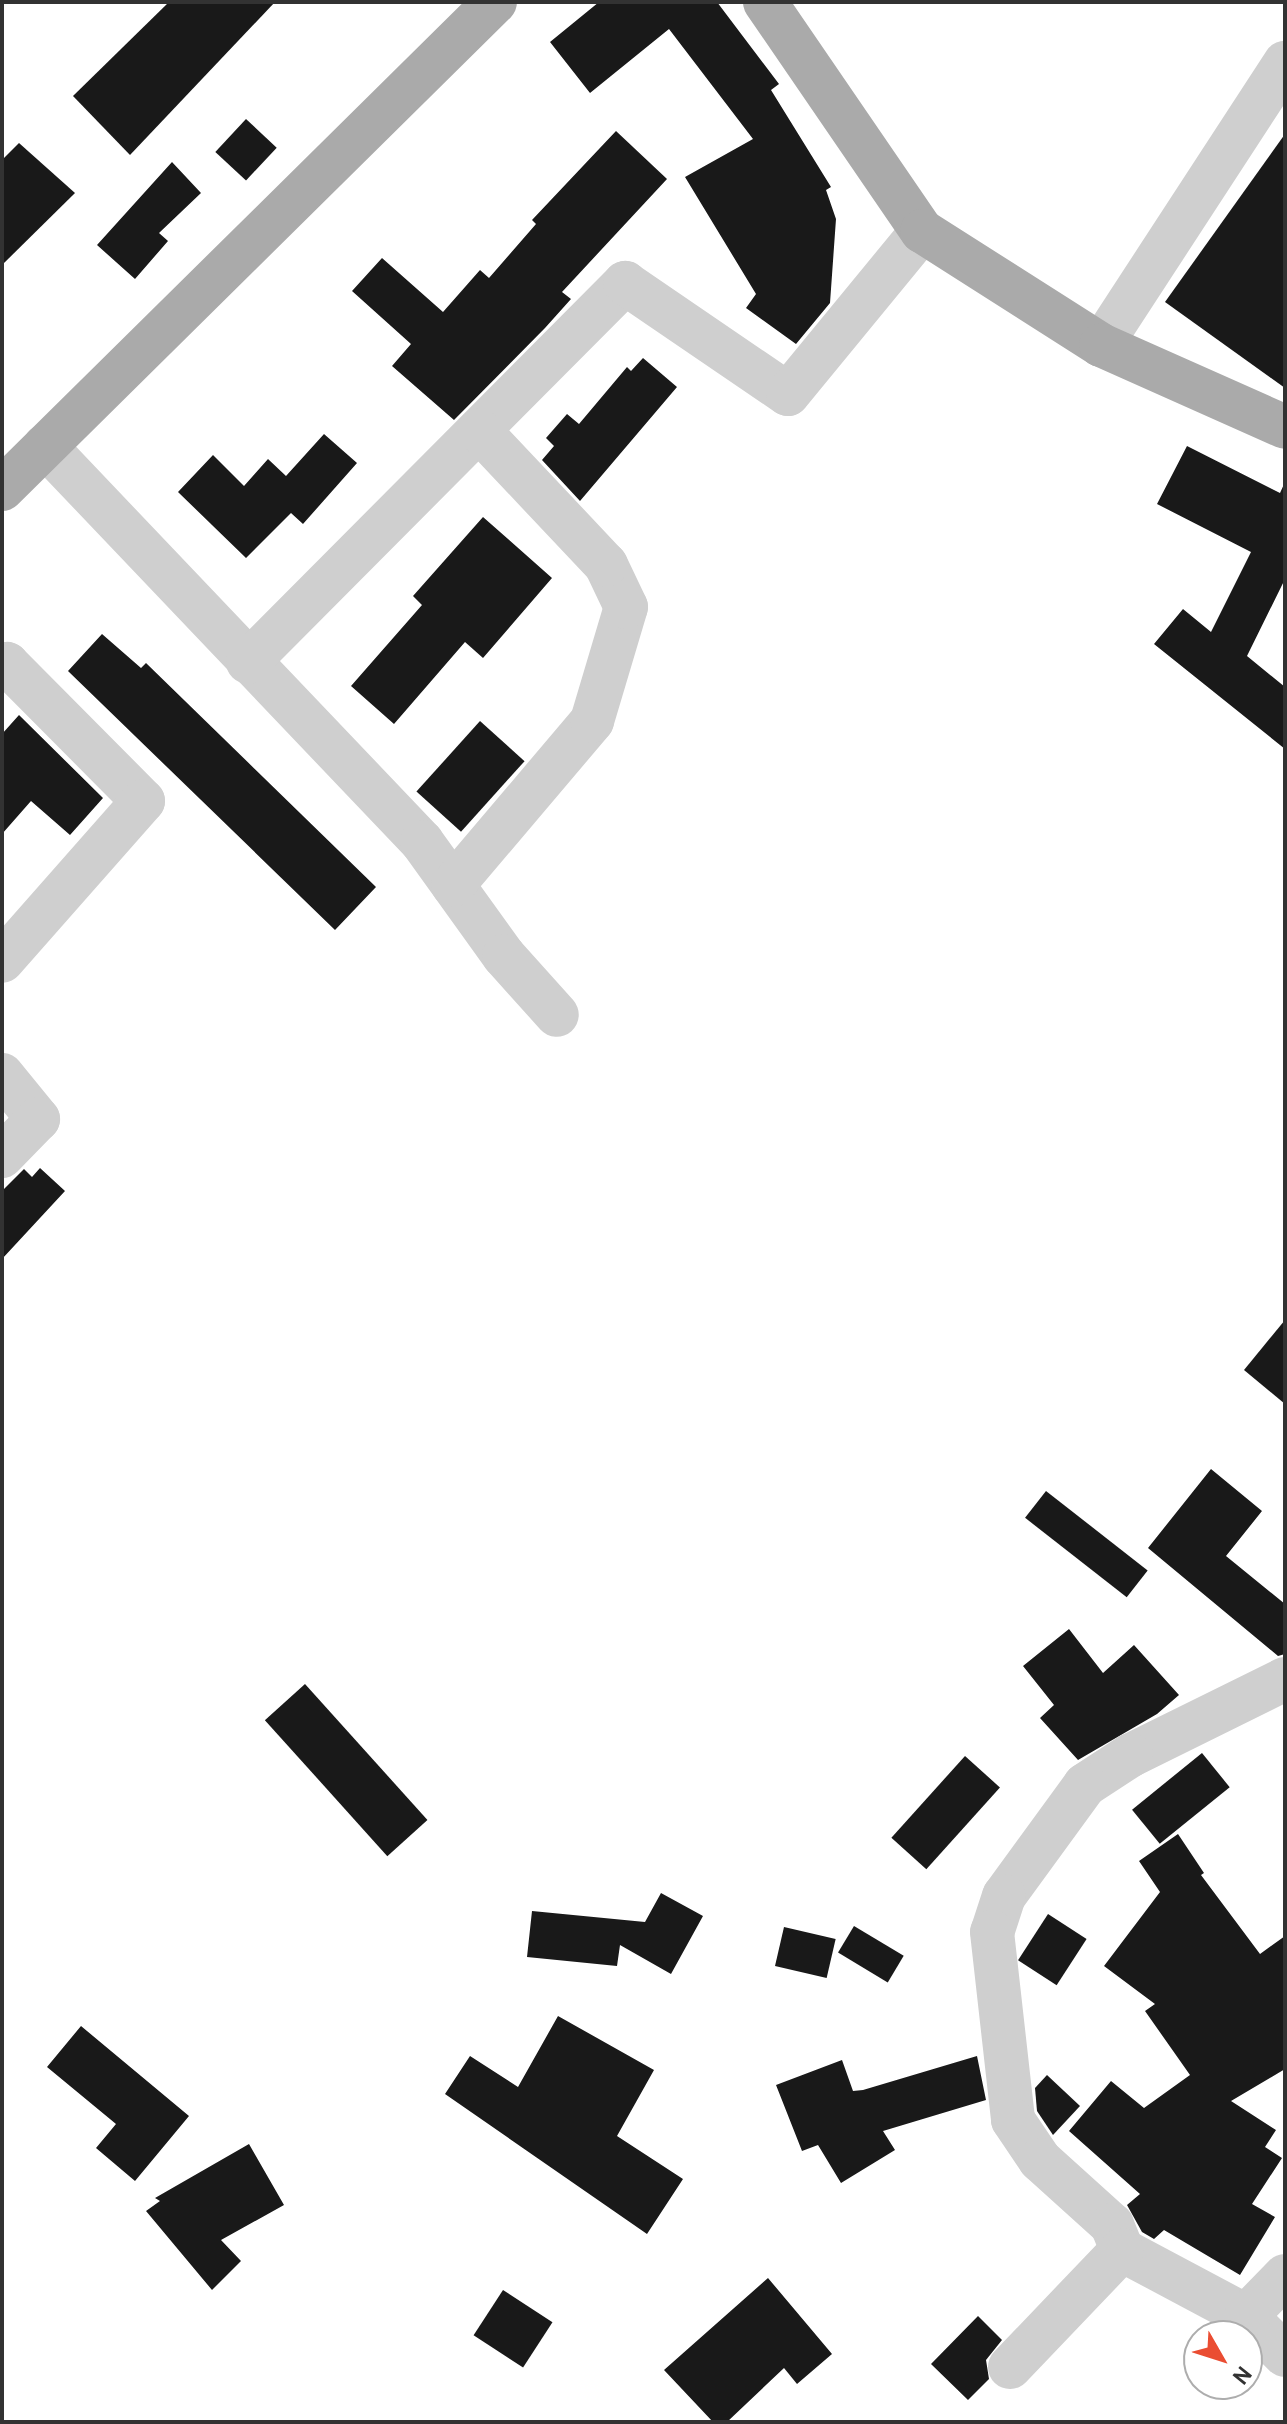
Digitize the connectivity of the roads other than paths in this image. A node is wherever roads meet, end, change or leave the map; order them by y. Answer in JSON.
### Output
{"nodes":[{"id":1,"x":495,"y":2,"type":"edge"},
{"id":2,"x":765,"y":2,"type":"edge"},
{"id":3,"x":1285,"y":63,"type":"edge"},
{"id":4,"x":922,"y":231,"type":"junction"},
{"id":5,"x":1101,"y":345,"type":"junction"},
{"id":6,"x":1285,"y":427,"type":"edge"},
{"id":7,"x":479,"y":430,"type":"junction"},
{"id":8,"x":45,"y":446,"type":"junction"},
{"id":9,"x":2,"y":489,"type":"edge"},
{"id":10,"x":248,"y":662,"type":"junction"},
{"id":11,"x":2,"y":670,"type":"edge"},
{"id":12,"x":453,"y":885,"type":"junction"},
{"id":13,"x":2,"y":961,"type":"edge"},
{"id":14,"x":557,"y":1015,"type":"dead end"},
{"id":15,"x":2,"y":1075,"type":"edge"},
{"id":16,"x":2,"y":1156,"type":"edge"},
{"id":17,"x":1285,"y":1679,"type":"edge"},
{"id":18,"x":1122,"y":2250,"type":"junction"},
{"id":19,"x":1285,"y":2276,"type":"edge"},
{"id":20,"x":1246,"y":2316,"type":"junction"},
{"id":21,"x":1285,"y":2355,"type":"edge"},
{"id":22,"x":1010,"y":2367,"type":"dead end"}],
"edges":[{"from":1,"to":8,"type":"main road"},
{"from":2,"to":4,"type":"main road"},
{"from":3,"to":5,"type":"street"},
{"from":4,"to":5,"type":"main road"},
{"from":4,"to":7,"type":"street"},
{"from":5,"to":6,"type":"main road"},
{"from":7,"to":10,"type":"street"},
{"from":7,"to":12,"type":"street"},
{"from":8,"to":9,"type":"main road"},
{"from":8,"to":10,"type":"street"},
{"from":10,"to":12,"type":"street"},
{"from":11,"to":13,"type":"street"},
{"from":12,"to":14,"type":"street"},
{"from":15,"to":16,"type":"street"},
{"from":17,"to":18,"type":"street"},
{"from":18,"to":20,"type":"street"},
{"from":18,"to":22,"type":"street"},
{"from":19,"to":20,"type":"street"},
{"from":20,"to":21,"type":"street"}]}
